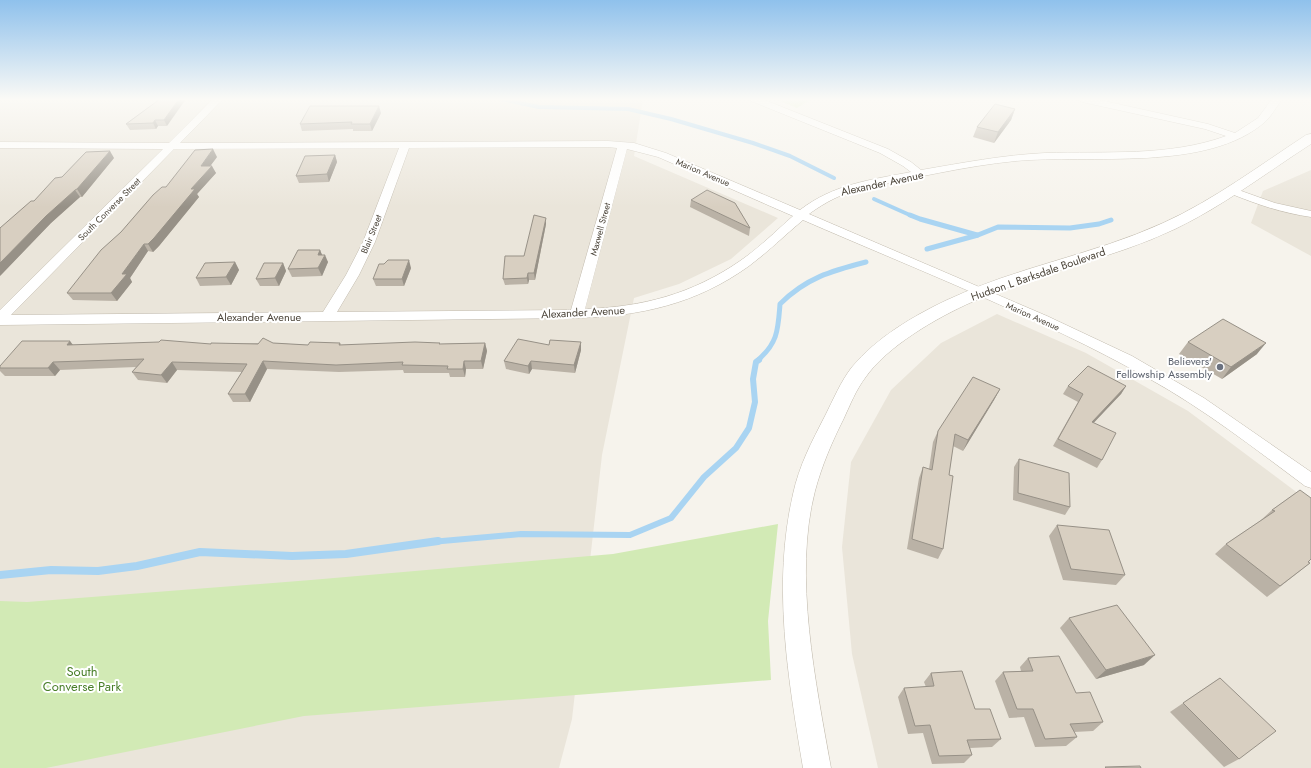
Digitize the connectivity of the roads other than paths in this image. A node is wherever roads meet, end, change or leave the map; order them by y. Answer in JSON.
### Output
{"nodes":[{"id":1,"x":181,"y":135,"type":"edge"},
{"id":2,"x":844,"y":135,"type":"edge"},
{"id":3,"x":1232,"y":135,"type":"edge"},
{"id":4,"x":1235,"y":136,"type":"joint"},
{"id":5,"x":1311,"y":138,"type":"edge"},
{"id":6,"x":0,"y":145,"type":"edge"},
{"id":7,"x":405,"y":145,"type":"junction"},
{"id":8,"x":623,"y":145,"type":"junction"},
{"id":9,"x":170,"y":146,"type":"junction"},
{"id":10,"x":919,"y":174,"type":"junction"},
{"id":11,"x":1233,"y":190,"type":"junction"},
{"id":12,"x":800,"y":214,"type":"junction"},
{"id":13,"x":1311,"y":214,"type":"edge"},
{"id":14,"x":980,"y":292,"type":"junction"},
{"id":15,"x":577,"y":314,"type":"junction"},
{"id":16,"x":327,"y":317,"type":"junction"},
{"id":17,"x":0,"y":319,"type":"edge"},
{"id":18,"x":1311,"y":482,"type":"edge"},
{"id":19,"x":817,"y":768,"type":"edge"}],
"edges":[{"from":1,"to":9,"type":"street","name":"South Converse Street"},
{"from":2,"to":10,"type":"street"},
{"from":3,"to":4,"type":"street"},
{"from":4,"to":10,"type":"street","name":"Alexander Avenue"},
{"from":5,"to":11,"type":"street","name":"Hudson L Barksdale Boulevard"},
{"from":6,"to":9,"type":"street","name":"Marion Avenue"},
{"from":7,"to":8,"type":"street","name":"Marion Avenue"},
{"from":7,"to":9,"type":"street","name":"Marion Avenue"},
{"from":7,"to":16,"type":"street","name":"Blair Street"},
{"from":8,"to":12,"type":"street","name":"Marion Avenue"},
{"from":8,"to":15,"type":"street","name":"Maxwell Street"},
{"from":9,"to":17,"type":"street","name":"South Converse Street"},
{"from":10,"to":12,"type":"street","name":"Alexander Avenue"},
{"from":11,"to":13,"type":"street"},
{"from":11,"to":14,"type":"street","name":"Hudson L Barksdale Boulevard"},
{"from":12,"to":14,"type":"street","name":"Marion Avenue"},
{"from":12,"to":15,"type":"street","name":"Alexander Avenue"},
{"from":14,"to":18,"type":"street","name":"Marion Avenue"},
{"from":14,"to":19,"type":"street","name":"Hudson L Barksdale Boulevard"},
{"from":15,"to":16,"type":"street","name":"Alexander Avenue"},
{"from":16,"to":17,"type":"street","name":"Alexander Avenue"}]}
